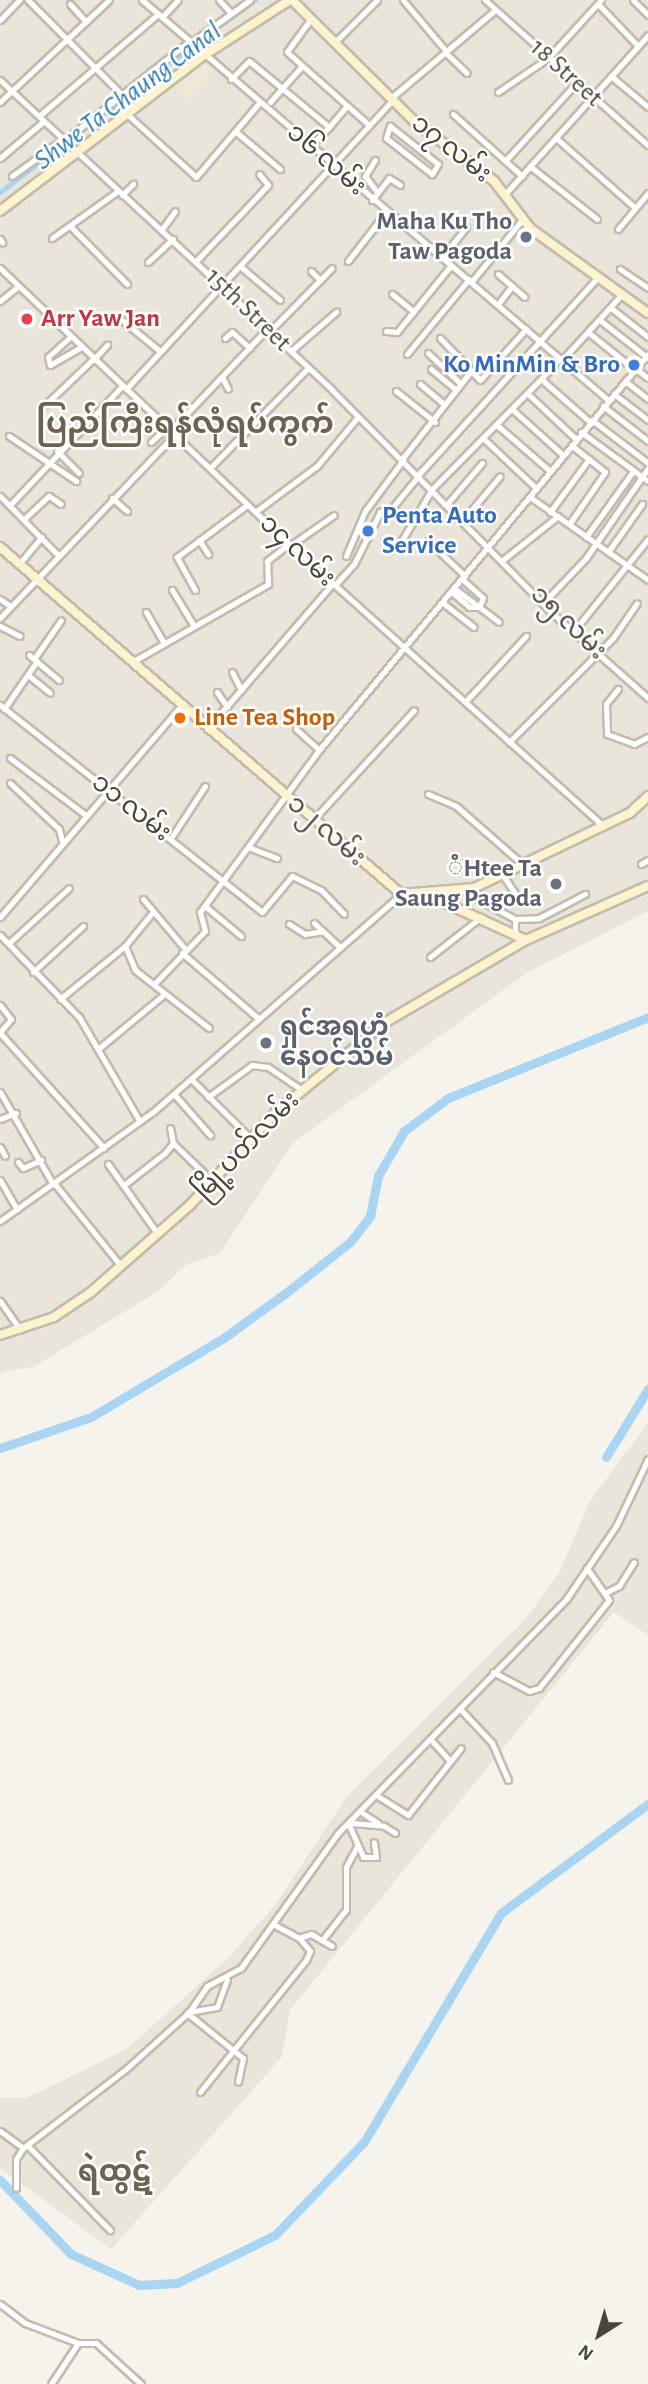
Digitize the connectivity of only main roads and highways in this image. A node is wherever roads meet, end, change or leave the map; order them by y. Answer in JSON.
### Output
{"nodes":[{"id":1,"x":291,"y":0,"type":"edge"},
{"id":2,"x":0,"y":211,"type":"edge"},
{"id":3,"x":648,"y":313,"type":"edge"},
{"id":4,"x":0,"y":547,"type":"edge"},
{"id":5,"x":648,"y":797,"type":"edge"},
{"id":6,"x":648,"y":886,"type":"edge"},
{"id":7,"x":401,"y":894,"type":"junction"},
{"id":8,"x":526,"y":940,"type":"junction"},
{"id":9,"x":0,"y":1335,"type":"edge"}],
"edges":[{"from":1,"to":2,"type":"main road"},
{"from":1,"to":3,"type":"main road","name":"၁၇ လမ်း"},
{"from":4,"to":7,"type":"main road","name":"၁၂ လမ်း"},
{"from":5,"to":7,"type":"main road"},
{"from":6,"to":8,"type":"main road","name":"မြို့ပတ်လမ်း"},
{"from":7,"to":8,"type":"main road","name":"၁၂ လမ်း"},
{"from":8,"to":9,"type":"main road","name":"မြို့ပတ်လမ်း"}]}
